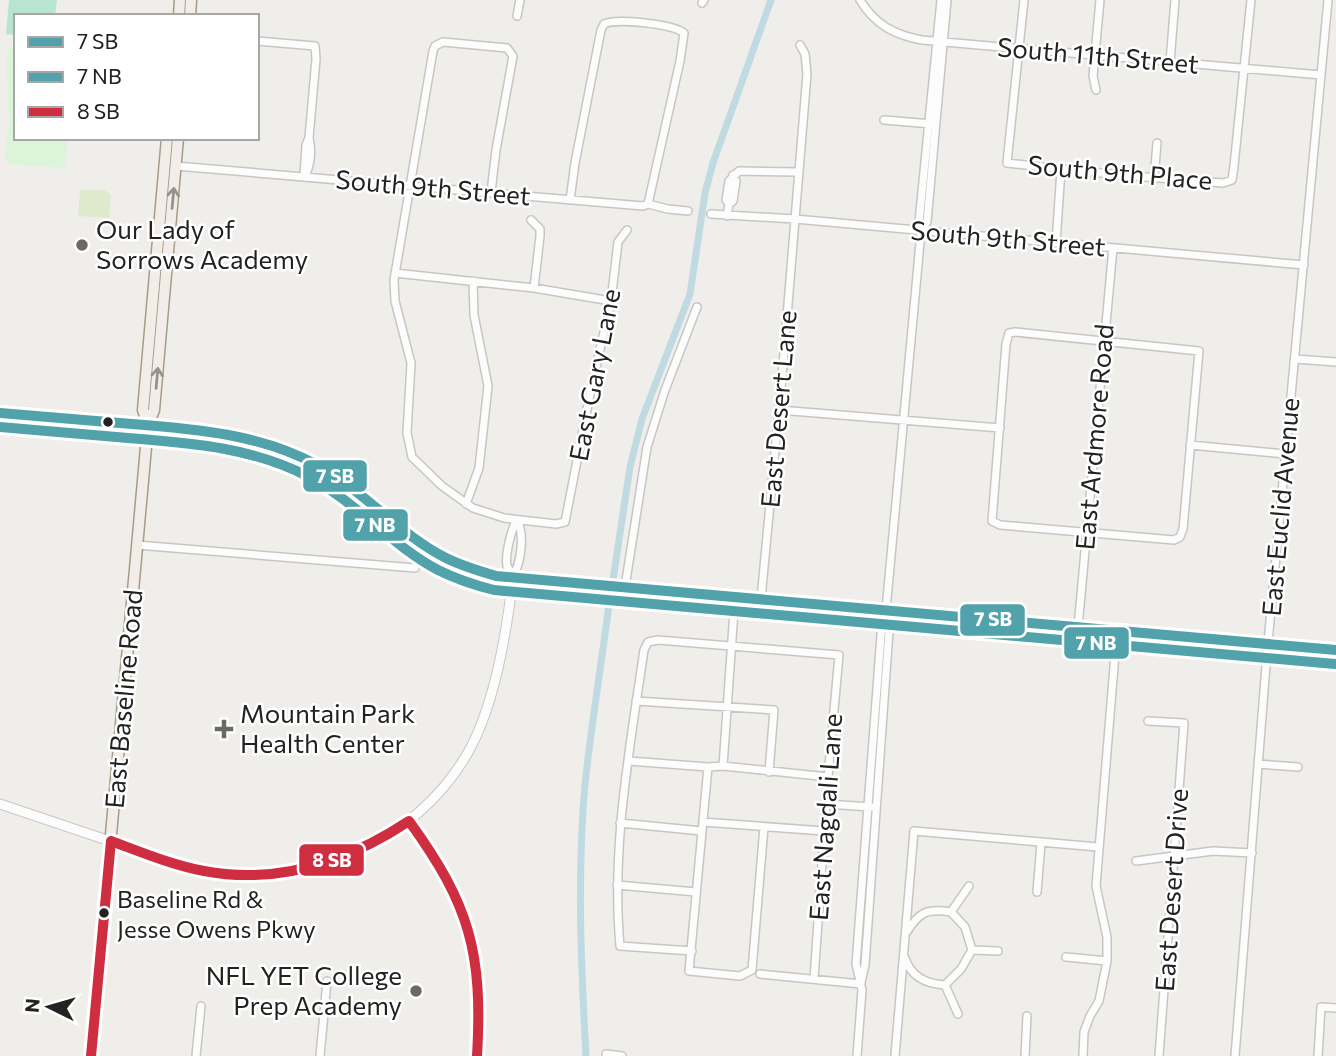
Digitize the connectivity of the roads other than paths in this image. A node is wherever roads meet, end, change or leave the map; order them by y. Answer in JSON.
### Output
{"nodes":[{"id":1,"x":520,"y":0,"type":"edge"},
{"id":2,"x":860,"y":0,"type":"edge"},
{"id":3,"x":941,"y":0,"type":"edge"},
{"id":4,"x":947,"y":0,"type":"edge"},
{"id":5,"x":1024,"y":0,"type":"edge"},
{"id":6,"x":1100,"y":0,"type":"edge"},
{"id":7,"x":1175,"y":0,"type":"edge"},
{"id":8,"x":1251,"y":0,"type":"edge"},
{"id":9,"x":1328,"y":0,"type":"edge"},
{"id":10,"x":517,"y":16,"type":"dead end"},
{"id":11,"x":259,"y":41,"type":"edge"},
{"id":12,"x":940,"y":42,"type":"junction"},
{"id":13,"x":800,"y":45,"type":"dead end"},
{"id":14,"x":1019,"y":49,"type":"junction"},
{"id":15,"x":1094,"y":56,"type":"junction"},
{"id":16,"x":1170,"y":62,"type":"junction"},
{"id":17,"x":1244,"y":69,"type":"junction"},
{"id":18,"x":1321,"y":75,"type":"junction"},
{"id":19,"x":1096,"y":90,"type":"dead end"},
{"id":20,"x":884,"y":120,"type":"dead end"},
{"id":21,"x":932,"y":124,"type":"junction"},
{"id":22,"x":167,"y":140,"type":"edge"},
{"id":23,"x":177,"y":140,"type":"edge"},
{"id":24,"x":1157,"y":143,"type":"dead end"},
{"id":25,"x":170,"y":165,"type":"junction"},
{"id":26,"x":1061,"y":170,"type":"junction"},
{"id":27,"x":798,"y":172,"type":"junction"},
{"id":28,"x":304,"y":177,"type":"junction"},
{"id":29,"x":1154,"y":178,"type":"junction"},
{"id":30,"x":411,"y":186,"type":"junction"},
{"id":31,"x":491,"y":192,"type":"junction"},
{"id":32,"x":570,"y":200,"type":"junction"},
{"id":33,"x":648,"y":204,"type":"junction"},
{"id":34,"x":688,"y":211,"type":"dead end"},
{"id":35,"x":711,"y":214,"type":"dead end"},
{"id":36,"x":727,"y":216,"type":"junction"},
{"id":37,"x":795,"y":219,"type":"junction"},
{"id":38,"x":531,"y":220,"type":"dead end"},
{"id":39,"x":627,"y":230,"type":"dead end"},
{"id":40,"x":922,"y":232,"type":"junction"},
{"id":41,"x":1056,"y":243,"type":"junction"},
{"id":42,"x":1112,"y":248,"type":"junction"},
{"id":43,"x":1304,"y":265,"type":"junction"},
{"id":44,"x":395,"y":274,"type":"junction"},
{"id":45,"x":473,"y":281,"type":"junction"},
{"id":46,"x":534,"y":288,"type":"junction"},
{"id":47,"x":611,"y":301,"type":"junction"},
{"id":48,"x":697,"y":307,"type":"dead end"},
{"id":49,"x":1103,"y":342,"type":"junction"},
{"id":50,"x":1295,"y":359,"type":"junction"},
{"id":51,"x":1336,"y":362,"type":"edge"},
{"id":52,"x":779,"y":410,"type":"junction"},
{"id":53,"x":0,"y":412,"type":"edge"},
{"id":54,"x":905,"y":420,"type":"junction"},
{"id":55,"x":148,"y":425,"type":"junction"},
{"id":56,"x":1000,"y":428,"type":"junction"},
{"id":57,"x":1190,"y":445,"type":"junction"},
{"id":58,"x":1285,"y":454,"type":"junction"},
{"id":59,"x":466,"y":504,"type":"junction"},
{"id":60,"x":517,"y":520,"type":"junction"},
{"id":61,"x":1086,"y":533,"type":"junction"},
{"id":62,"x":510,"y":541,"type":"junction"},
{"id":63,"x":520,"y":542,"type":"junction"},
{"id":64,"x":136,"y":545,"type":"junction"},
{"id":65,"x":415,"y":568,"type":"dead end"},
{"id":66,"x":513,"y":577,"type":"junction"},
{"id":67,"x":625,"y":587,"type":"junction"},
{"id":68,"x":735,"y":597,"type":"junction"},
{"id":69,"x":761,"y":599,"type":"junction"},
{"id":70,"x":886,"y":610,"type":"junction"},
{"id":71,"x":1078,"y":627,"type":"junction"},
{"id":72,"x":1117,"y":630,"type":"junction"},
{"id":73,"x":1268,"y":644,"type":"junction"},
{"id":74,"x":731,"y":646,"type":"junction"},
{"id":75,"x":1336,"y":649,"type":"edge"},
{"id":76,"x":636,"y":701,"type":"junction"},
{"id":77,"x":726,"y":708,"type":"junction"},
{"id":78,"x":1148,"y":720,"type":"dead end"},
{"id":79,"x":629,"y":761,"type":"junction"},
{"id":80,"x":1258,"y":764,"type":"junction"},
{"id":81,"x":723,"y":766,"type":"junction"},
{"id":82,"x":1298,"y":767,"type":"dead end"},
{"id":83,"x":708,"y":768,"type":"junction"},
{"id":84,"x":769,"y":772,"type":"junction"},
{"id":85,"x":828,"y":777,"type":"junction"},
{"id":86,"x":0,"y":804,"type":"edge"},
{"id":87,"x":826,"y":804,"type":"junction"},
{"id":88,"x":872,"y":807,"type":"junction"},
{"id":89,"x":409,"y":821,"type":"junction"},
{"id":90,"x":703,"y":821,"type":"junction"},
{"id":91,"x":621,"y":823,"type":"junction"},
{"id":92,"x":764,"y":827,"type":"junction"},
{"id":93,"x":702,"y":831,"type":"junction"},
{"id":94,"x":824,"y":831,"type":"junction"},
{"id":95,"x":111,"y":841,"type":"junction"},
{"id":96,"x":1041,"y":844,"type":"junction"},
{"id":97,"x":1098,"y":847,"type":"junction"},
{"id":98,"x":1252,"y":853,"type":"junction"},
{"id":99,"x":1174,"y":857,"type":"junction"},
{"id":100,"x":1136,"y":861,"type":"dead end"},
{"id":101,"x":617,"y":885,"type":"junction"},
{"id":102,"x":969,"y":886,"type":"dead end"},
{"id":103,"x":696,"y":892,"type":"junction"},
{"id":104,"x":1037,"y":892,"type":"dead end"},
{"id":105,"x":951,"y":912,"type":"junction"},
{"id":106,"x":905,"y":934,"type":"junction"},
{"id":107,"x":972,"y":950,"type":"junction"},
{"id":108,"x":692,"y":951,"type":"junction"},
{"id":109,"x":998,"y":951,"type":"dead end"},
{"id":110,"x":904,"y":954,"type":"junction"},
{"id":111,"x":1066,"y":957,"type":"dead end"},
{"id":112,"x":1107,"y":961,"type":"junction"},
{"id":113,"x":760,"y":974,"type":"dead end"},
{"id":114,"x":814,"y":979,"type":"junction"},
{"id":115,"x":327,"y":981,"type":"dead end"},
{"id":116,"x":861,"y":984,"type":"junction"},
{"id":117,"x":945,"y":985,"type":"junction"},
{"id":118,"x":201,"y":1006,"type":"dead end"},
{"id":119,"x":1336,"y":1008,"type":"edge"},
{"id":120,"x":958,"y":1014,"type":"dead end"},
{"id":121,"x":1027,"y":1017,"type":"dead end"},
{"id":122,"x":606,"y":1054,"type":"dead end"},
{"id":123,"x":91,"y":1056,"type":"edge"},
{"id":124,"x":196,"y":1056,"type":"edge"},
{"id":125,"x":320,"y":1056,"type":"edge"},
{"id":126,"x":477,"y":1056,"type":"edge"},
{"id":127,"x":622,"y":1056,"type":"edge"},
{"id":128,"x":857,"y":1056,"type":"edge"},
{"id":129,"x":895,"y":1056,"type":"edge"},
{"id":130,"x":1025,"y":1056,"type":"edge"},
{"id":131,"x":1083,"y":1056,"type":"edge"},
{"id":132,"x":1159,"y":1056,"type":"edge"},
{"id":133,"x":1235,"y":1056,"type":"edge"},
{"id":134,"x":1318,"y":1056,"type":"edge"}],
"edges":[{"from":1,"to":10,"type":"street"},
{"from":2,"to":12,"type":"street","name":"South 11th Street"},
{"from":3,"to":12,"type":"street"},
{"from":4,"to":12,"type":"street"},
{"from":5,"to":14,"type":"street"},
{"from":6,"to":15,"type":"street"},
{"from":7,"to":16,"type":"street"},
{"from":8,"to":17,"type":"street"},
{"from":9,"to":18,"type":"street","name":"East Euclid Avenue"},
{"from":11,"to":28,"type":"street"},
{"from":12,"to":14,"type":"street","name":"South 11th Street"},
{"from":12,"to":21,"type":"street"},
{"from":13,"to":27,"type":"street","name":"East Desert Lane"},
{"from":14,"to":15,"type":"street","name":"South 11th Street"},
{"from":14,"to":26,"type":"street","name":"South 9th Place"},
{"from":15,"to":16,"type":"street","name":"South 11th Street"},
{"from":15,"to":19,"type":"street"},
{"from":16,"to":17,"type":"street","name":"South 11th Street"},
{"from":17,"to":18,"type":"street","name":"South 11th Street"},
{"from":17,"to":29,"type":"street","name":"South 9th Place"},
{"from":18,"to":43,"type":"street","name":"East Euclid Avenue"},
{"from":20,"to":21,"type":"street"},
{"from":21,"to":40,"type":"street"},
{"from":22,"to":25,"type":"main road","name":"East Baseline Road"},
{"from":23,"to":25,"type":"main road","name":"East Baseline Road"},
{"from":24,"to":29,"type":"street"},
{"from":25,"to":28,"type":"street","name":"South 9th Street"},
{"from":25,"to":55,"type":"main road","name":"East Baseline Road"},
{"from":26,"to":29,"type":"street","name":"South 9th Place"},
{"from":26,"to":41,"type":"street"},
{"from":27,"to":36,"type":"street"},
{"from":27,"to":37,"type":"street","name":"East Desert Lane"},
{"from":28,"to":30,"type":"street","name":"South 9th Street"},
{"from":30,"to":31,"type":"street","name":"South 9th Street"},
{"from":30,"to":31,"type":"street"},
{"from":30,"to":44,"type":"street"},
{"from":31,"to":32,"type":"street","name":"South 9th Street"},
{"from":32,"to":33,"type":"street","name":"South 9th Street"},
{"from":32,"to":33,"type":"street"},
{"from":33,"to":34,"type":"street","name":"South 9th Street"},
{"from":35,"to":36,"type":"street","name":"South 9th Street"},
{"from":36,"to":37,"type":"street","name":"South 9th Street"},
{"from":37,"to":40,"type":"street","name":"South 9th Street"},
{"from":37,"to":52,"type":"street","name":"East Desert Lane"},
{"from":38,"to":46,"type":"street"},
{"from":39,"to":47,"type":"street","name":"East Gary Lane"},
{"from":40,"to":41,"type":"street","name":"South 9th Street"},
{"from":40,"to":54,"type":"street"},
{"from":41,"to":42,"type":"street","name":"South 9th Street"},
{"from":42,"to":43,"type":"street","name":"South 9th Street"},
{"from":42,"to":49,"type":"street","name":"East Ardmore Road"},
{"from":43,"to":50,"type":"street","name":"East Euclid Avenue"},
{"from":44,"to":45,"type":"street"},
{"from":44,"to":59,"type":"street"},
{"from":45,"to":46,"type":"street"},
{"from":45,"to":59,"type":"street"},
{"from":46,"to":47,"type":"street"},
{"from":47,"to":60,"type":"street","name":"East Gary Lane"},
{"from":48,"to":67,"type":"street"},
{"from":49,"to":56,"type":"street"},
{"from":49,"to":57,"type":"street"},
{"from":49,"to":61,"type":"street","name":"East Ardmore Road"},
{"from":50,"to":51,"type":"street"},
{"from":50,"to":58,"type":"street","name":"East Euclid Avenue"},
{"from":52,"to":54,"type":"street"},
{"from":52,"to":69,"type":"street","name":"East Desert Lane"},
{"from":53,"to":55,"type":"main road"},
{"from":54,"to":56,"type":"street"},
{"from":54,"to":70,"type":"street"},
{"from":55,"to":64,"type":"main road","name":"East Baseline Road"},
{"from":55,"to":66,"type":"main road"},
{"from":56,"to":61,"type":"street"},
{"from":57,"to":58,"type":"street"},
{"from":57,"to":61,"type":"street"},
{"from":58,"to":73,"type":"street","name":"East Euclid Avenue"},
{"from":59,"to":60,"type":"street"},
{"from":60,"to":62,"type":"street"},
{"from":60,"to":63,"type":"street"},
{"from":61,"to":71,"type":"street","name":"East Ardmore Road"},
{"from":62,"to":63,"type":"street"},
{"from":62,"to":66,"type":"street"},
{"from":63,"to":66,"type":"street"},
{"from":64,"to":65,"type":"street"},
{"from":64,"to":95,"type":"main road","name":"East Baseline Road"},
{"from":66,"to":67,"type":"main road"},
{"from":66,"to":89,"type":"street"},
{"from":67,"to":68,"type":"main road"},
{"from":68,"to":69,"type":"main road"},
{"from":68,"to":74,"type":"street"},
{"from":69,"to":70,"type":"main road"},
{"from":70,"to":71,"type":"main road"},
{"from":70,"to":88,"type":"street"},
{"from":71,"to":72,"type":"main road"},
{"from":72,"to":73,"type":"main road"},
{"from":72,"to":97,"type":"street"},
{"from":73,"to":75,"type":"main road"},
{"from":73,"to":80,"type":"street","name":"East Euclid Avenue"},
{"from":74,"to":76,"type":"street"},
{"from":74,"to":77,"type":"street"},
{"from":74,"to":85,"type":"street","name":"East Nagdali Lane"},
{"from":76,"to":77,"type":"street"},
{"from":76,"to":79,"type":"street"},
{"from":77,"to":81,"type":"street"},
{"from":77,"to":84,"type":"street"},
{"from":78,"to":99,"type":"street","name":"East Desert Drive"},
{"from":79,"to":83,"type":"street"},
{"from":79,"to":91,"type":"street"},
{"from":80,"to":82,"type":"street"},
{"from":80,"to":98,"type":"street","name":"East Euclid Avenue"},
{"from":81,"to":83,"type":"street"},
{"from":81,"to":84,"type":"street"},
{"from":83,"to":90,"type":"street"},
{"from":84,"to":85,"type":"street"},
{"from":85,"to":87,"type":"street","name":"East Nagdali Lane"},
{"from":86,"to":95,"type":"street"},
{"from":87,"to":88,"type":"street"},
{"from":87,"to":94,"type":"street","name":"East Nagdali Lane"},
{"from":88,"to":116,"type":"street"},
{"from":89,"to":95,"type":"street"},
{"from":89,"to":126,"type":"street"},
{"from":90,"to":92,"type":"street"},
{"from":90,"to":93,"type":"street"},
{"from":91,"to":93,"type":"street"},
{"from":91,"to":101,"type":"street"},
{"from":92,"to":94,"type":"street"},
{"from":92,"to":108,"type":"street"},
{"from":93,"to":103,"type":"street"},
{"from":94,"to":114,"type":"street","name":"East Nagdali Lane"},
{"from":95,"to":123,"type":"main road","name":"East Baseline Road"},
{"from":96,"to":97,"type":"street"},
{"from":96,"to":104,"type":"street"},
{"from":96,"to":106,"type":"street"},
{"from":97,"to":112,"type":"street"},
{"from":98,"to":99,"type":"street"},
{"from":98,"to":133,"type":"street","name":"East Euclid Avenue"},
{"from":99,"to":100,"type":"street"},
{"from":99,"to":132,"type":"street","name":"East Desert Drive"},
{"from":101,"to":103,"type":"street"},
{"from":101,"to":108,"type":"street"},
{"from":102,"to":105,"type":"street"},
{"from":103,"to":108,"type":"street"},
{"from":105,"to":106,"type":"street"},
{"from":105,"to":107,"type":"street"},
{"from":106,"to":110,"type":"street"},
{"from":107,"to":109,"type":"street"},
{"from":107,"to":117,"type":"street"},
{"from":110,"to":117,"type":"street"},
{"from":110,"to":129,"type":"street"},
{"from":111,"to":112,"type":"street"},
{"from":112,"to":131,"type":"street"},
{"from":113,"to":114,"type":"street"},
{"from":114,"to":116,"type":"street"},
{"from":115,"to":125,"type":"street"},
{"from":116,"to":128,"type":"street"},
{"from":117,"to":120,"type":"street"},
{"from":118,"to":124,"type":"street"},
{"from":119,"to":134,"type":"street"},
{"from":121,"to":130,"type":"street"},
{"from":122,"to":127,"type":"street"}]}
